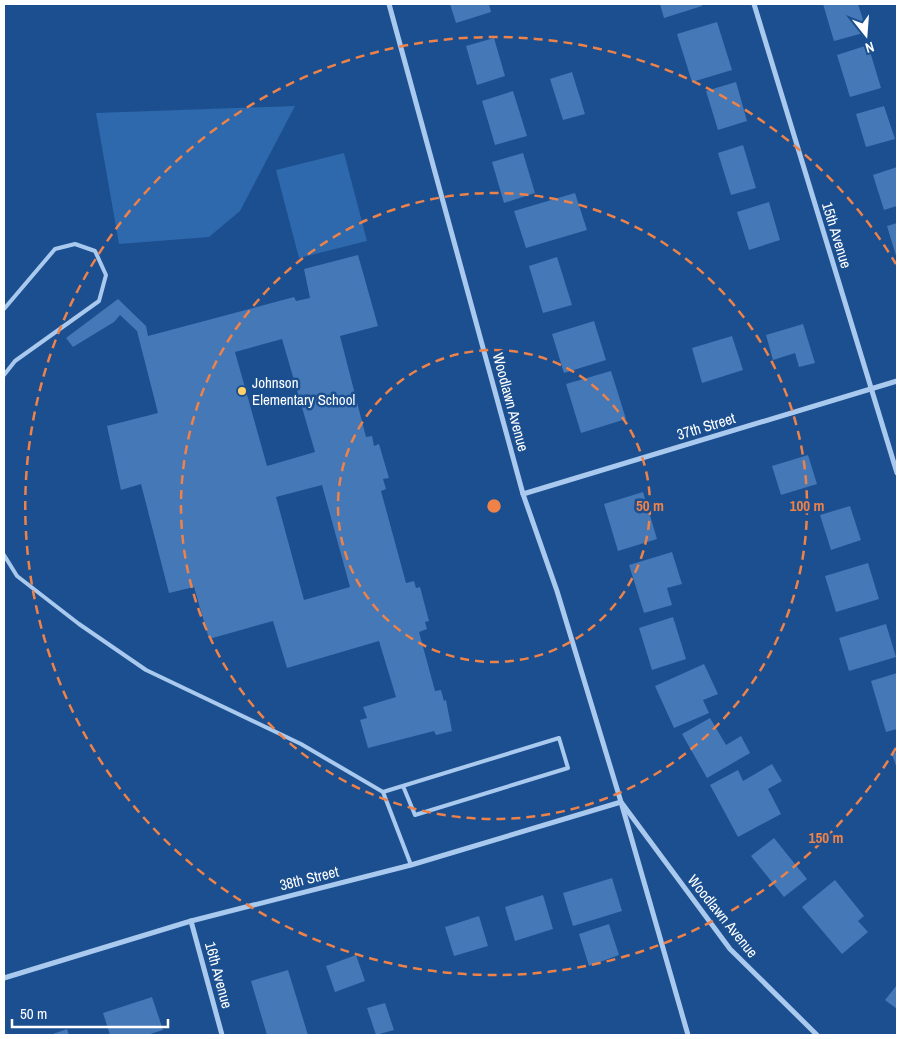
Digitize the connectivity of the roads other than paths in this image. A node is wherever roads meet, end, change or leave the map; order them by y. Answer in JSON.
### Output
{"nodes":[{"id":1,"x":389,"y":4,"type":"edge"},
{"id":2,"x":754,"y":4,"type":"edge"},
{"id":3,"x":4,"y":309,"type":"edge"},
{"id":4,"x":4,"y":375,"type":"edge"},
{"id":5,"x":897,"y":382,"type":"edge"},
{"id":6,"x":871,"y":390,"type":"junction"},
{"id":7,"x":897,"y":473,"type":"edge"},
{"id":8,"x":523,"y":494,"type":"junction"},
{"id":9,"x":4,"y":555,"type":"edge"},
{"id":10,"x":403,"y":786,"type":"junction"},
{"id":11,"x":384,"y":792,"type":"junction"},
{"id":12,"x":621,"y":802,"type":"junction"},
{"id":13,"x":411,"y":865,"type":"junction"},
{"id":14,"x":191,"y":922,"type":"junction"},
{"id":15,"x":4,"y":978,"type":"edge"},
{"id":16,"x":222,"y":1035,"type":"edge"},
{"id":17,"x":688,"y":1035,"type":"edge"},
{"id":18,"x":817,"y":1035,"type":"edge"}],
"edges":[{"from":1,"to":8,"type":"street","name":"Woodlawn Avenue"},
{"from":2,"to":6,"type":"street","name":"15th Avenue"},
{"from":3,"to":4,"type":"lane"},
{"from":5,"to":6,"type":"street","name":"37th Street"},
{"from":6,"to":7,"type":"street","name":"15th Avenue"},
{"from":6,"to":8,"type":"street","name":"37th Street"},
{"from":8,"to":12,"type":"street","name":"Woodlawn Avenue"},
{"from":9,"to":11,"type":"lane"},
{"from":10,"to":10,"type":"lane"},
{"from":10,"to":11,"type":"lane"},
{"from":11,"to":13,"type":"lane"},
{"from":12,"to":13,"type":"street","name":"38th Street"},
{"from":12,"to":17,"type":"street","name":"Woodlawn Avenue"},
{"from":12,"to":18,"type":"street","name":"Woodlawn Avenue"},
{"from":13,"to":14,"type":"street","name":"38th Street"},
{"from":14,"to":15,"type":"street","name":"38th Street"},
{"from":14,"to":16,"type":"street","name":"16th Avenue"}]}
